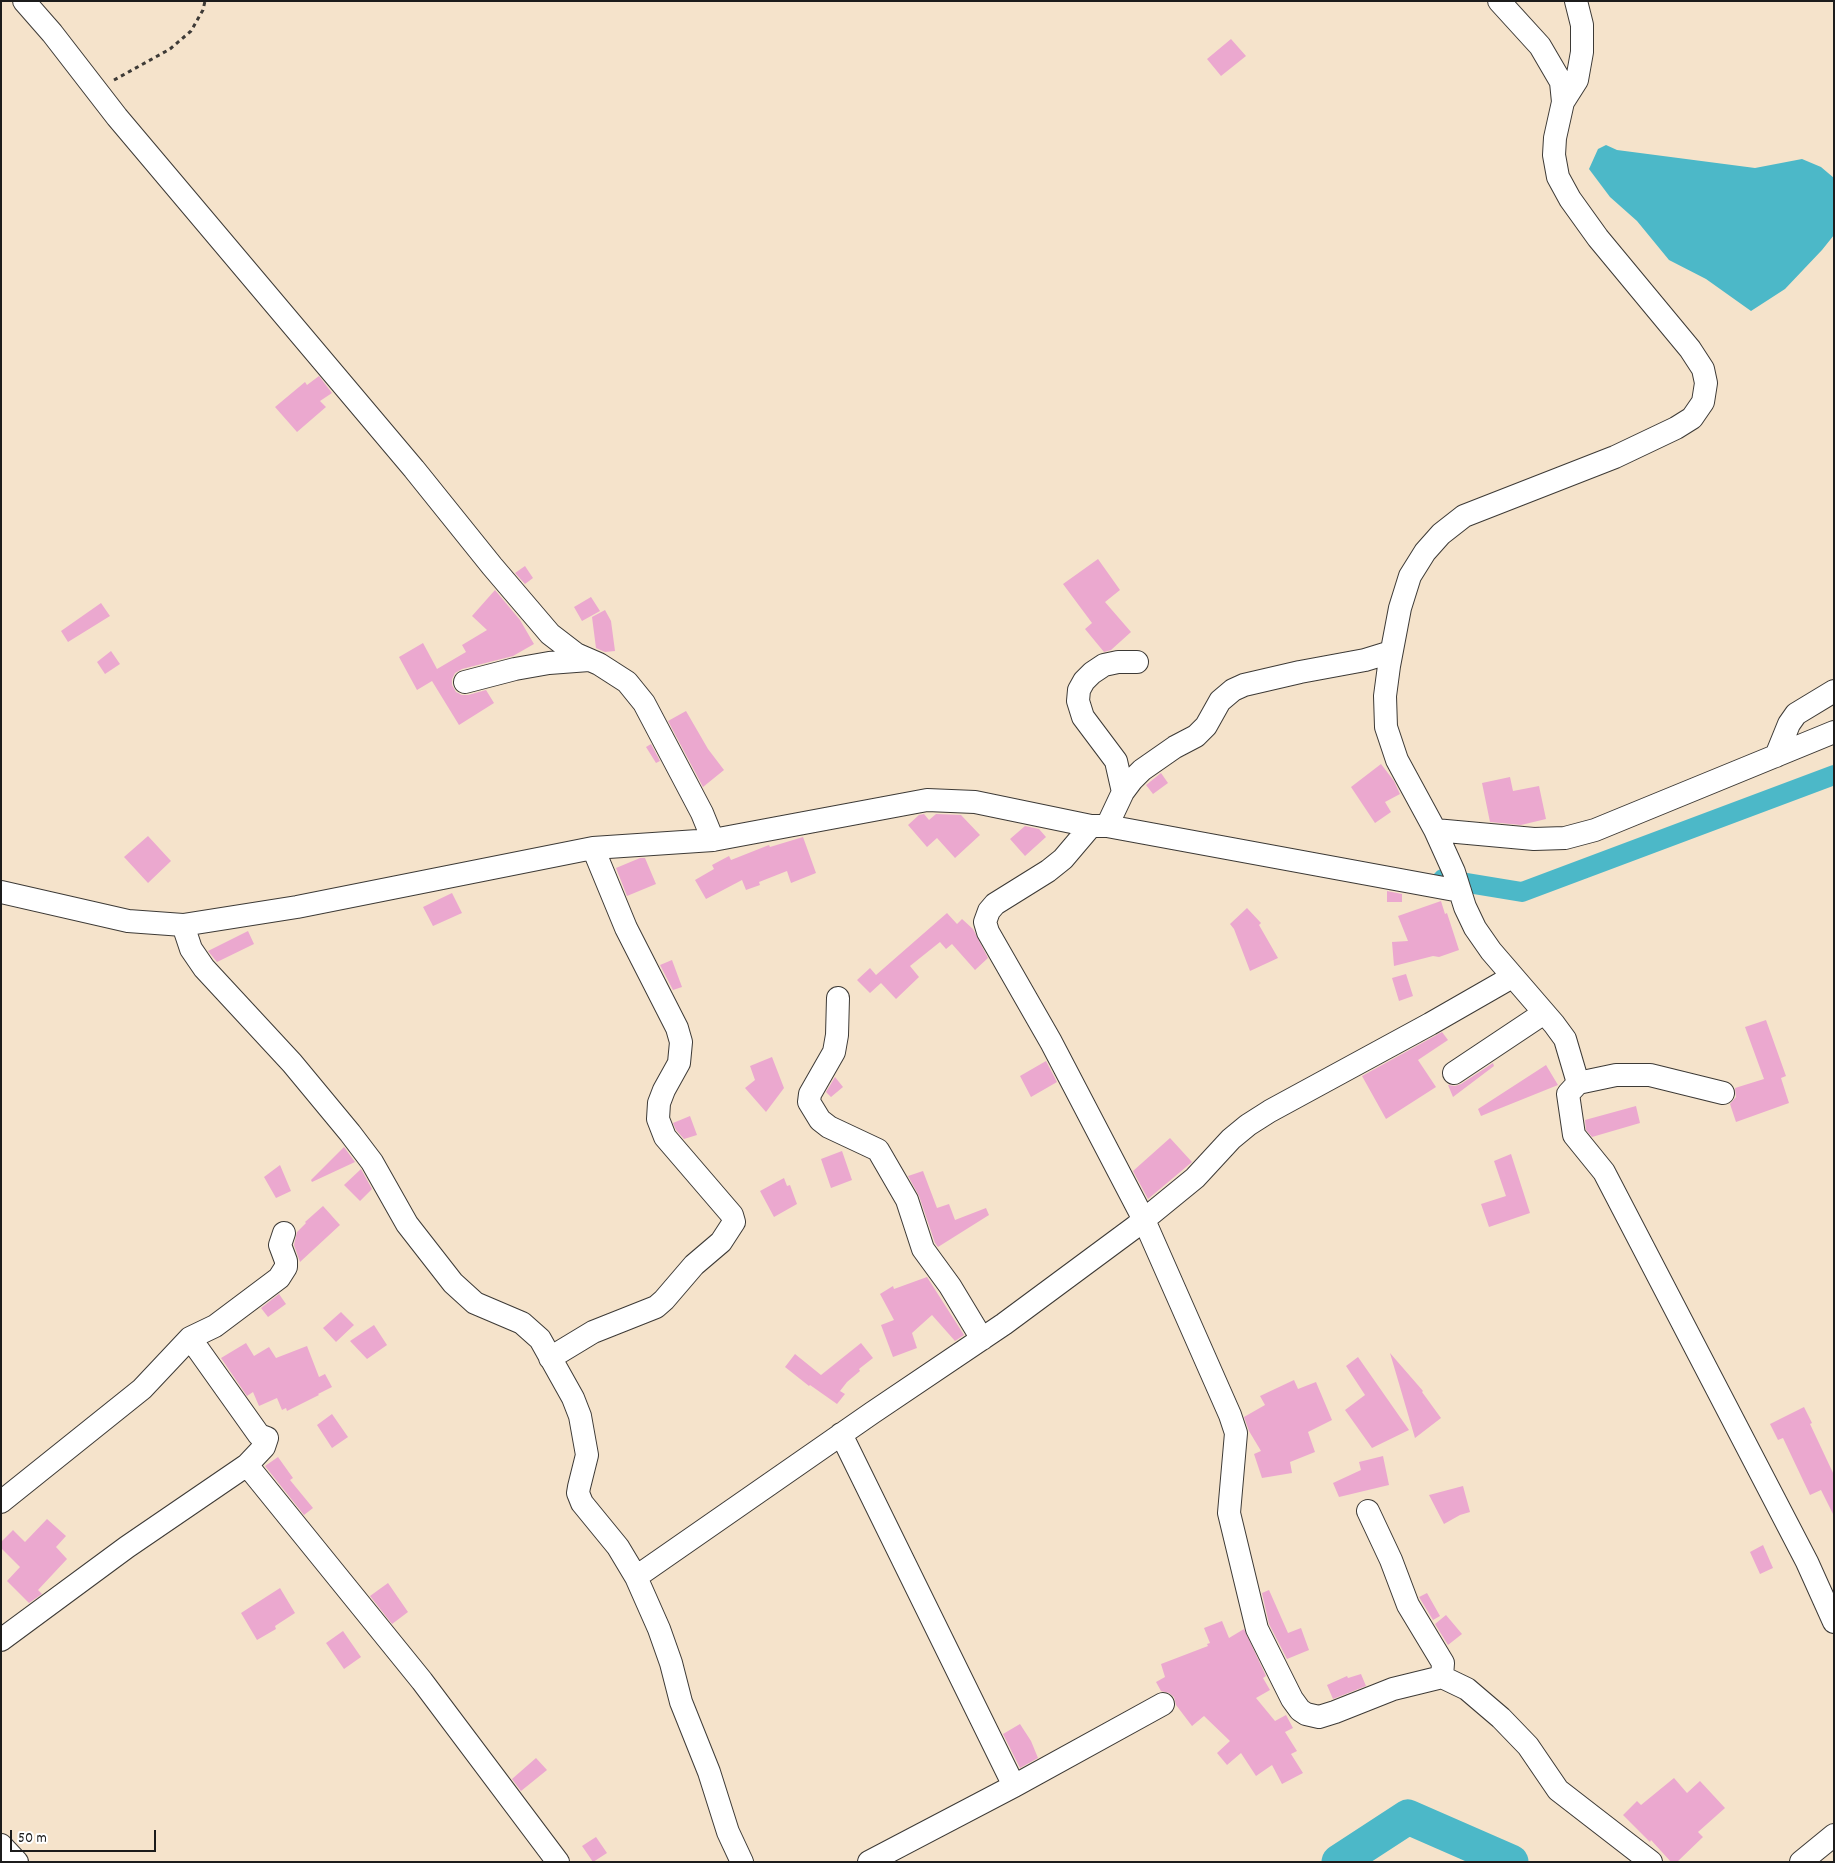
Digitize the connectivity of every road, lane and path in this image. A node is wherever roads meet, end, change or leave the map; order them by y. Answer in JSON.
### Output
{"nodes":[{"id":1,"x":24,"y":1,"type":"edge"},
{"id":2,"x":205,"y":1,"type":"edge"},
{"id":3,"x":1499,"y":1,"type":"edge"},
{"id":4,"x":1576,"y":1,"type":"edge"},
{"id":5,"x":99,"y":93,"type":"junction"},
{"id":6,"x":1563,"y":102,"type":"junction"},
{"id":7,"x":1391,"y":652,"type":"junction"},
{"id":8,"x":589,"y":660,"type":"junction"},
{"id":9,"x":1137,"y":662,"type":"dead end"},
{"id":10,"x":465,"y":682,"type":"dead end"},
{"id":11,"x":1834,"y":690,"type":"edge"},
{"id":12,"x":1834,"y":732,"type":"edge"},
{"id":13,"x":1776,"y":756,"type":"junction"},
{"id":14,"x":1110,"y":813,"type":"junction"},
{"id":15,"x":708,"y":828,"type":"junction"},
{"id":16,"x":1438,"y":836,"type":"junction"},
{"id":17,"x":593,"y":848,"type":"junction"},
{"id":18,"x":1457,"y":882,"type":"junction"},
{"id":19,"x":1,"y":892,"type":"edge"},
{"id":20,"x":183,"y":925,"type":"junction"},
{"id":21,"x":1512,"y":977,"type":"junction"},
{"id":22,"x":838,"y":998,"type":"dead end"},
{"id":23,"x":1544,"y":1013,"type":"junction"},
{"id":24,"x":1454,"y":1073,"type":"dead end"},
{"id":25,"x":1578,"y":1083,"type":"junction"},
{"id":26,"x":1722,"y":1093,"type":"dead end"},
{"id":27,"x":1144,"y":1220,"type":"junction"},
{"id":28,"x":284,"y":1232,"type":"dead end"},
{"id":29,"x":190,"y":1338,"type":"junction"},
{"id":30,"x":982,"y":1339,"type":"junction"},
{"id":31,"x":550,"y":1358,"type":"junction"},
{"id":32,"x":841,"y":1434,"type":"junction"},
{"id":33,"x":247,"y":1465,"type":"junction"},
{"id":34,"x":1,"y":1502,"type":"edge"},
{"id":35,"x":1368,"y":1510,"type":"dead end"},
{"id":36,"x":636,"y":1577,"type":"junction"},
{"id":37,"x":1834,"y":1622,"type":"edge"},
{"id":38,"x":1,"y":1640,"type":"edge"},
{"id":39,"x":1442,"y":1677,"type":"junction"},
{"id":40,"x":1163,"y":1704,"type":"dead end"},
{"id":41,"x":1014,"y":1786,"type":"junction"},
{"id":42,"x":1834,"y":1835,"type":"edge"},
{"id":43,"x":1,"y":1845,"type":"edge"},
{"id":44,"x":17,"y":1862,"type":"edge"},
{"id":45,"x":558,"y":1862,"type":"edge"},
{"id":46,"x":742,"y":1862,"type":"edge"},
{"id":47,"x":869,"y":1862,"type":"edge"},
{"id":48,"x":1651,"y":1862,"type":"edge"},
{"id":49,"x":1801,"y":1862,"type":"edge"}],
"edges":[{"from":1,"to":5,"type":"street"},
{"from":2,"to":5,"type":"path"},
{"from":3,"to":6,"type":"street"},
{"from":4,"to":6,"type":"street"},
{"from":5,"to":8,"type":"street"},
{"from":6,"to":7,"type":"street"},
{"from":7,"to":14,"type":"street"},
{"from":7,"to":16,"type":"street"},
{"from":8,"to":10,"type":"street"},
{"from":8,"to":15,"type":"street"},
{"from":9,"to":14,"type":"street"},
{"from":11,"to":13,"type":"street"},
{"from":12,"to":13,"type":"street"},
{"from":13,"to":16,"type":"street"},
{"from":14,"to":15,"type":"street"},
{"from":14,"to":18,"type":"street"},
{"from":14,"to":27,"type":"street"},
{"from":15,"to":17,"type":"street"},
{"from":16,"to":18,"type":"street"},
{"from":17,"to":20,"type":"street"},
{"from":17,"to":31,"type":"street"},
{"from":18,"to":21,"type":"street"},
{"from":19,"to":20,"type":"street"},
{"from":20,"to":31,"type":"street"},
{"from":21,"to":23,"type":"street"},
{"from":21,"to":27,"type":"street"},
{"from":22,"to":30,"type":"street"},
{"from":23,"to":24,"type":"street"},
{"from":23,"to":25,"type":"street"},
{"from":25,"to":26,"type":"street"},
{"from":25,"to":37,"type":"street"},
{"from":27,"to":30,"type":"street"},
{"from":27,"to":39,"type":"street"},
{"from":28,"to":29,"type":"street"},
{"from":29,"to":33,"type":"street"},
{"from":29,"to":34,"type":"street"},
{"from":30,"to":32,"type":"street"},
{"from":31,"to":36,"type":"street"},
{"from":32,"to":36,"type":"street"},
{"from":32,"to":41,"type":"street"},
{"from":33,"to":38,"type":"street"},
{"from":33,"to":45,"type":"street"},
{"from":35,"to":39,"type":"street"},
{"from":36,"to":46,"type":"street"},
{"from":39,"to":48,"type":"street"},
{"from":40,"to":41,"type":"street"},
{"from":41,"to":47,"type":"street"},
{"from":42,"to":49,"type":"street"},
{"from":43,"to":44,"type":"street"}]}
